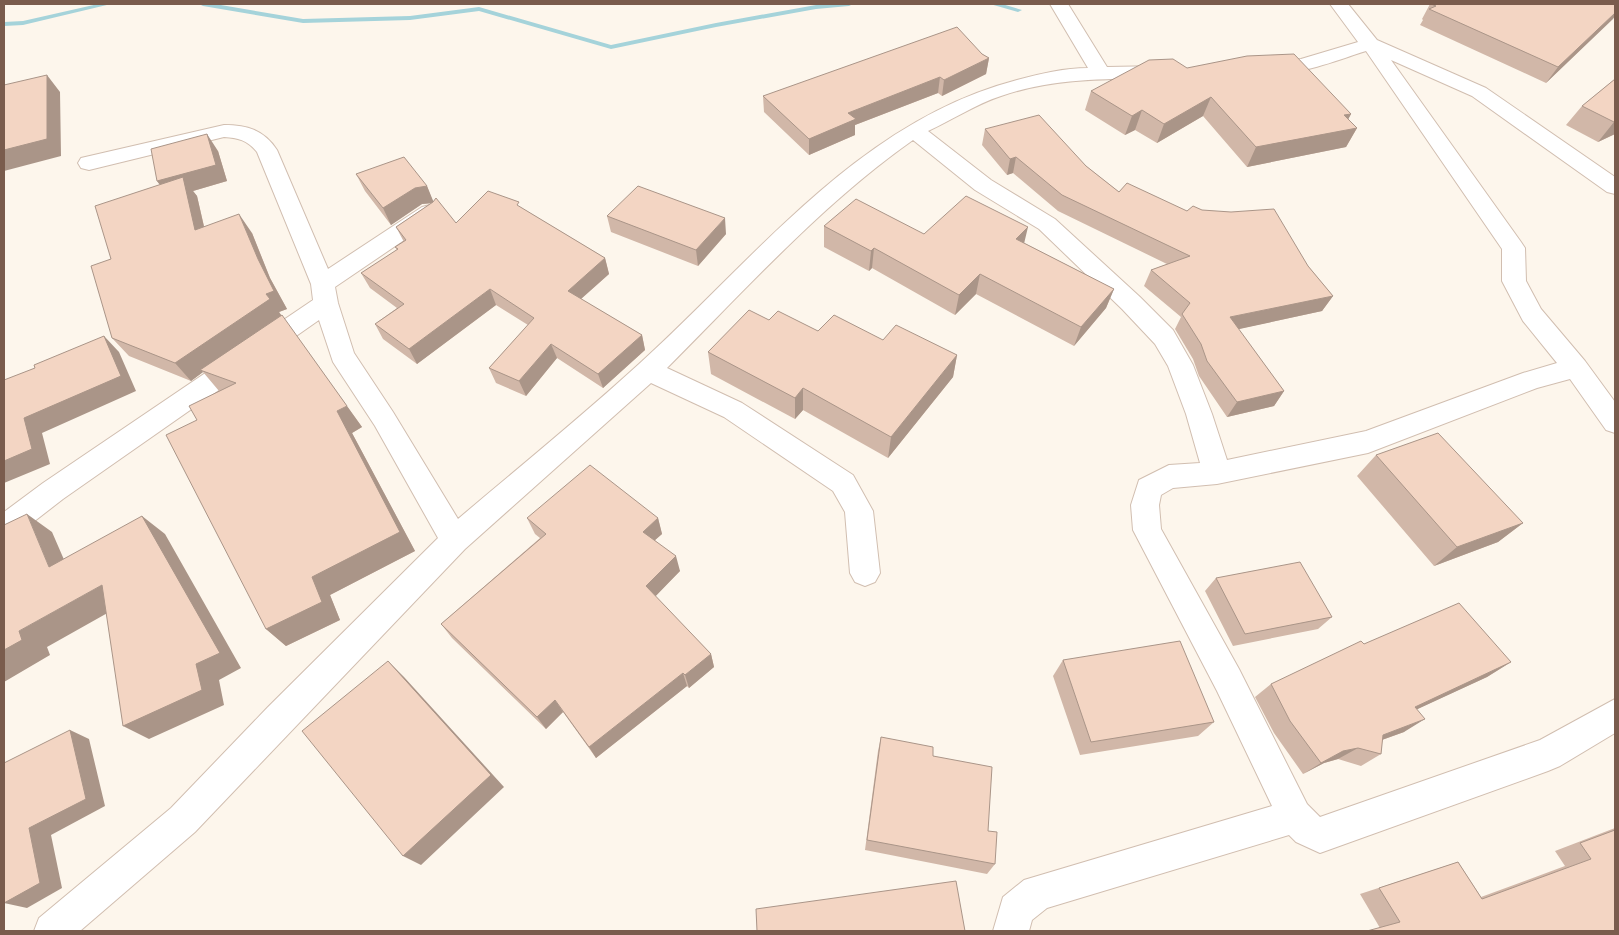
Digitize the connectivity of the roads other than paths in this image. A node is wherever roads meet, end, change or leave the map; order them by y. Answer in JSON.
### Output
{"nodes":[{"id":1,"x":1059,"y":4,"type":"edge"},
{"id":2,"x":1339,"y":4,"type":"edge"},
{"id":3,"x":1370,"y":44,"type":"junction"},
{"id":4,"x":1241,"y":69,"type":"edge"},
{"id":5,"x":1184,"y":71,"type":"edge"},
{"id":6,"x":1101,"y":74,"type":"junction"},
{"id":7,"x":914,"y":130,"type":"junction"},
{"id":8,"x":89,"y":163,"type":"dead end"},
{"id":9,"x":1615,"y":187,"type":"edge"},
{"id":10,"x":431,"y":211,"type":"edge"},
{"id":11,"x":325,"y":294,"type":"junction"},
{"id":12,"x":1576,"y":368,"type":"junction"},
{"id":13,"x":648,"y":371,"type":"junction"},
{"id":14,"x":1615,"y":422,"type":"edge"},
{"id":15,"x":1218,"y":473,"type":"junction"},
{"id":16,"x":4,"y":528,"type":"edge"},
{"id":17,"x":455,"y":540,"type":"junction"},
{"id":18,"x":865,"y":573,"type":"dead end"},
{"id":19,"x":1615,"y":715,"type":"edge"},
{"id":20,"x":1295,"y":816,"type":"junction"},
{"id":21,"x":52,"y":931,"type":"edge"},
{"id":22,"x":1011,"y":931,"type":"edge"}],
"edges":[{"from":1,"to":6,"type":"street"},
{"from":2,"to":3,"type":"street"},
{"from":3,"to":4,"type":"street"},
{"from":3,"to":9,"type":"street"},
{"from":3,"to":12,"type":"street"},
{"from":5,"to":6,"type":"street"},
{"from":6,"to":7,"type":"street"},
{"from":7,"to":13,"type":"street"},
{"from":7,"to":15,"type":"street"},
{"from":8,"to":11,"type":"street"},
{"from":10,"to":11,"type":"street"},
{"from":11,"to":16,"type":"street"},
{"from":11,"to":17,"type":"street"},
{"from":12,"to":14,"type":"street"},
{"from":12,"to":15,"type":"street"},
{"from":13,"to":17,"type":"street"},
{"from":13,"to":18,"type":"street"},
{"from":15,"to":20,"type":"street"},
{"from":17,"to":21,"type":"street"},
{"from":19,"to":20,"type":"street"},
{"from":20,"to":22,"type":"street"}]}
